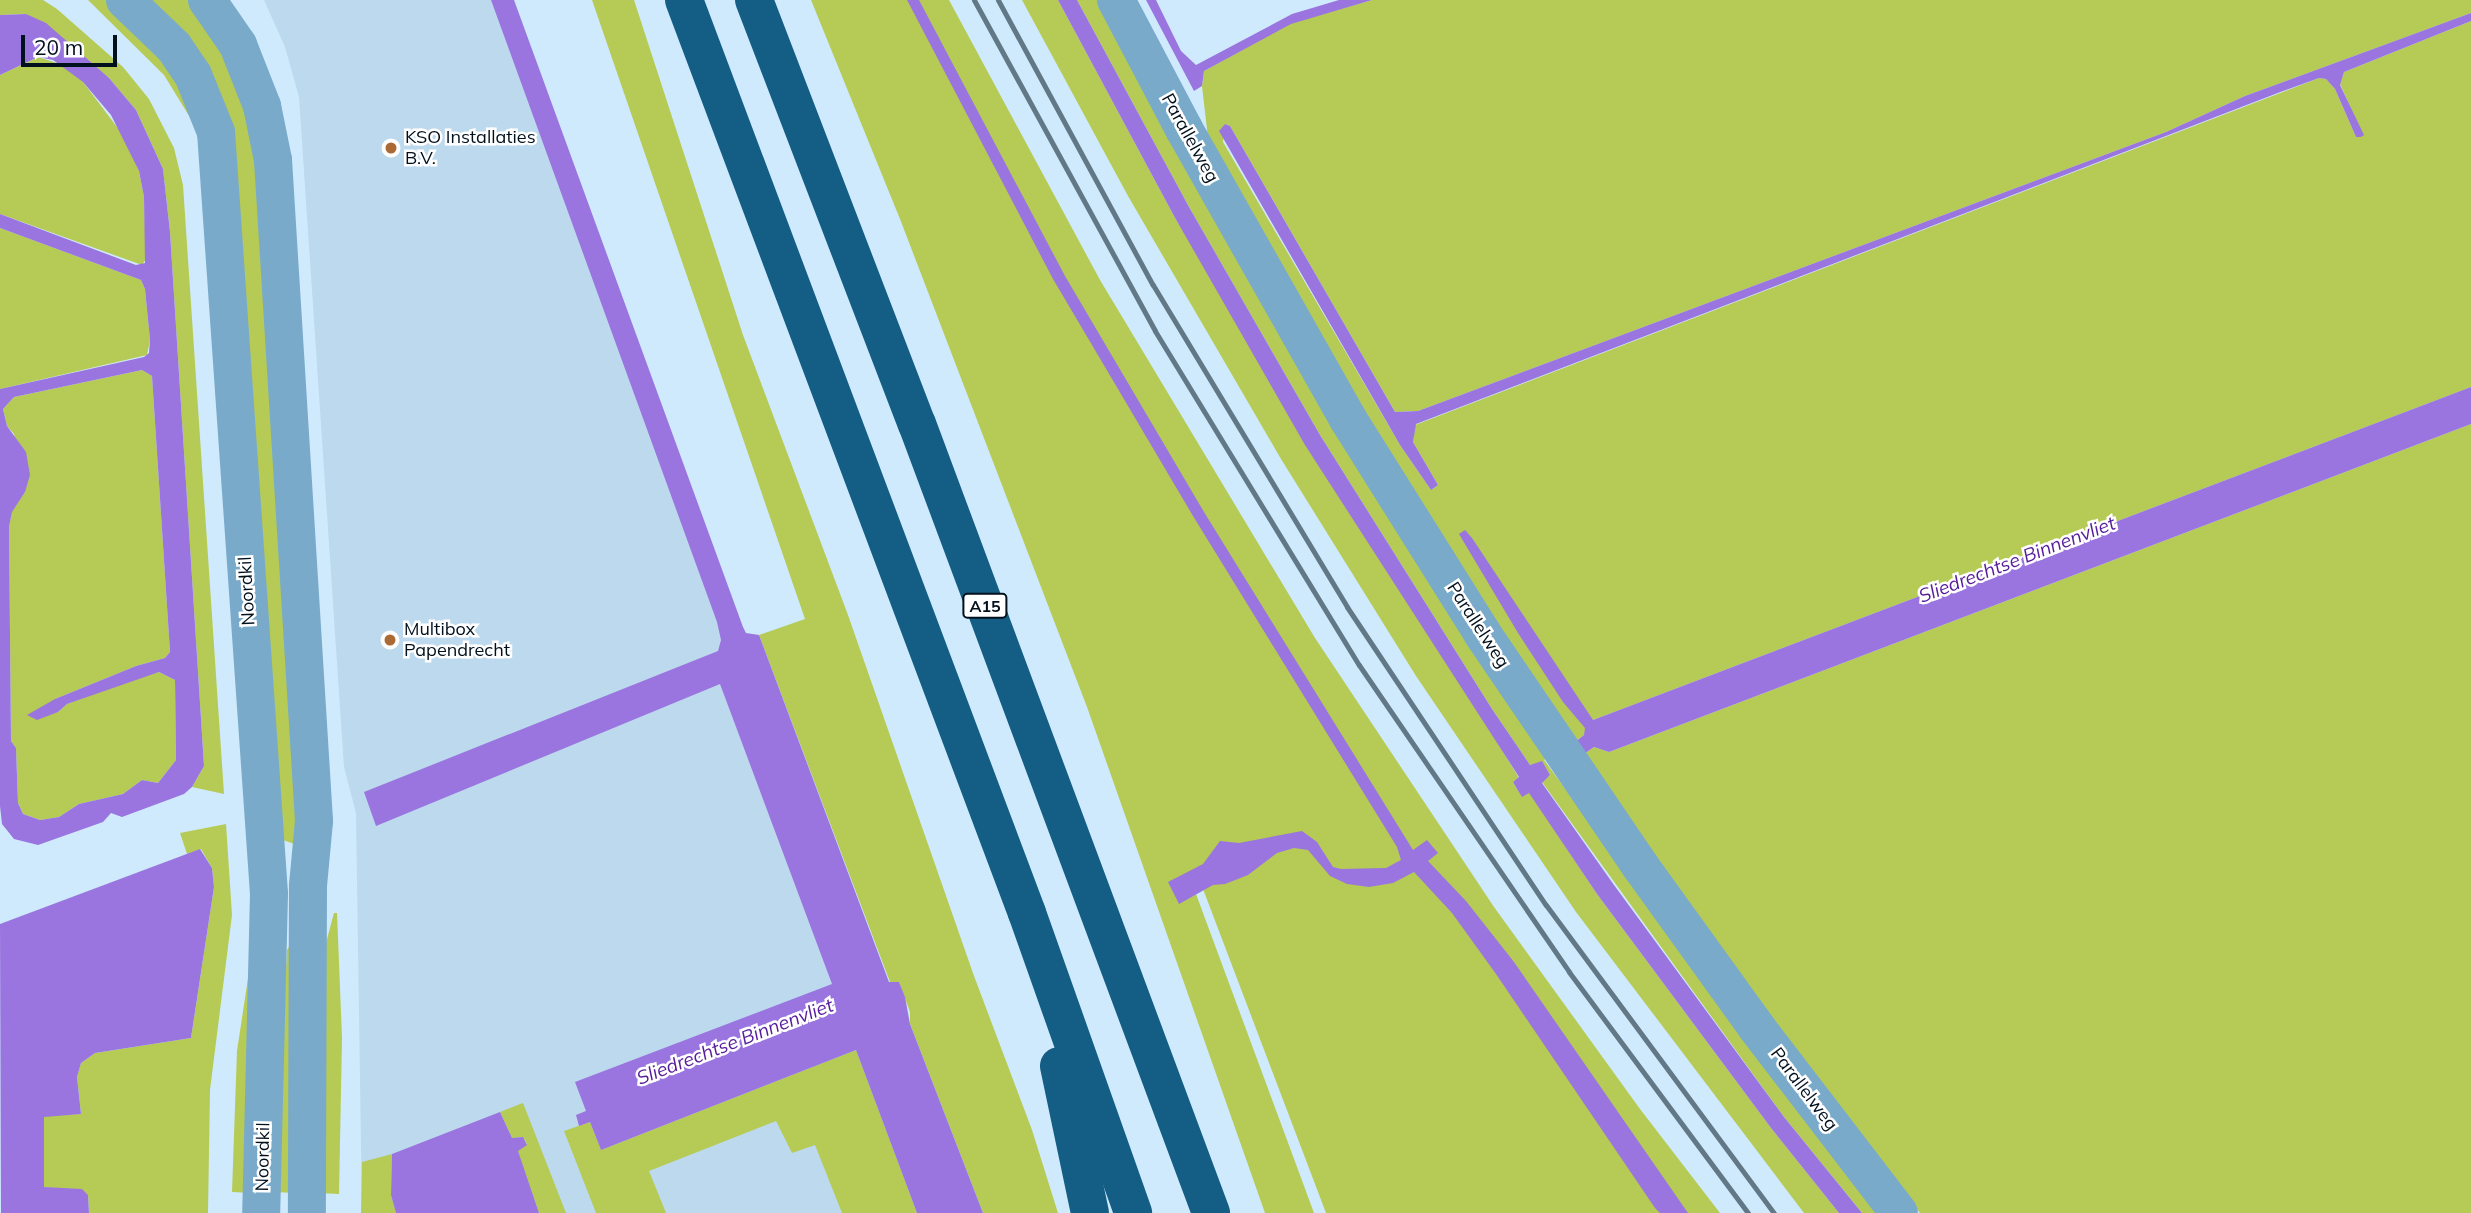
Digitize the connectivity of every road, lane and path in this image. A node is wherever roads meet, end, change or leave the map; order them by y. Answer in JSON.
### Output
{"nodes":[{"id":1,"x":125,"y":0,"type":"edge"},
{"id":2,"x":207,"y":0,"type":"edge"},
{"id":3,"x":684,"y":0,"type":"edge"},
{"id":4,"x":754,"y":0,"type":"edge"},
{"id":5,"x":1115,"y":0,"type":"edge"},
{"id":6,"x":1027,"y":913,"type":"junction"},
{"id":7,"x":261,"y":1213,"type":"edge"},
{"id":8,"x":307,"y":1213,"type":"edge"},
{"id":9,"x":1090,"y":1213,"type":"edge"},
{"id":10,"x":1133,"y":1213,"type":"edge"},
{"id":11,"x":1211,"y":1213,"type":"edge"},
{"id":12,"x":1899,"y":1213,"type":"edge"}],
"edges":[{"from":1,"to":7,"type":"street","name":"Noordkil"},
{"from":2,"to":8,"type":"street"},
{"from":3,"to":6,"type":"highway"},
{"from":4,"to":11,"type":"highway","number":"A15"},
{"from":5,"to":12,"type":"street","name":"Parallelweg"},
{"from":6,"to":9,"type":"highway"},
{"from":6,"to":10,"type":"highway"}]}
